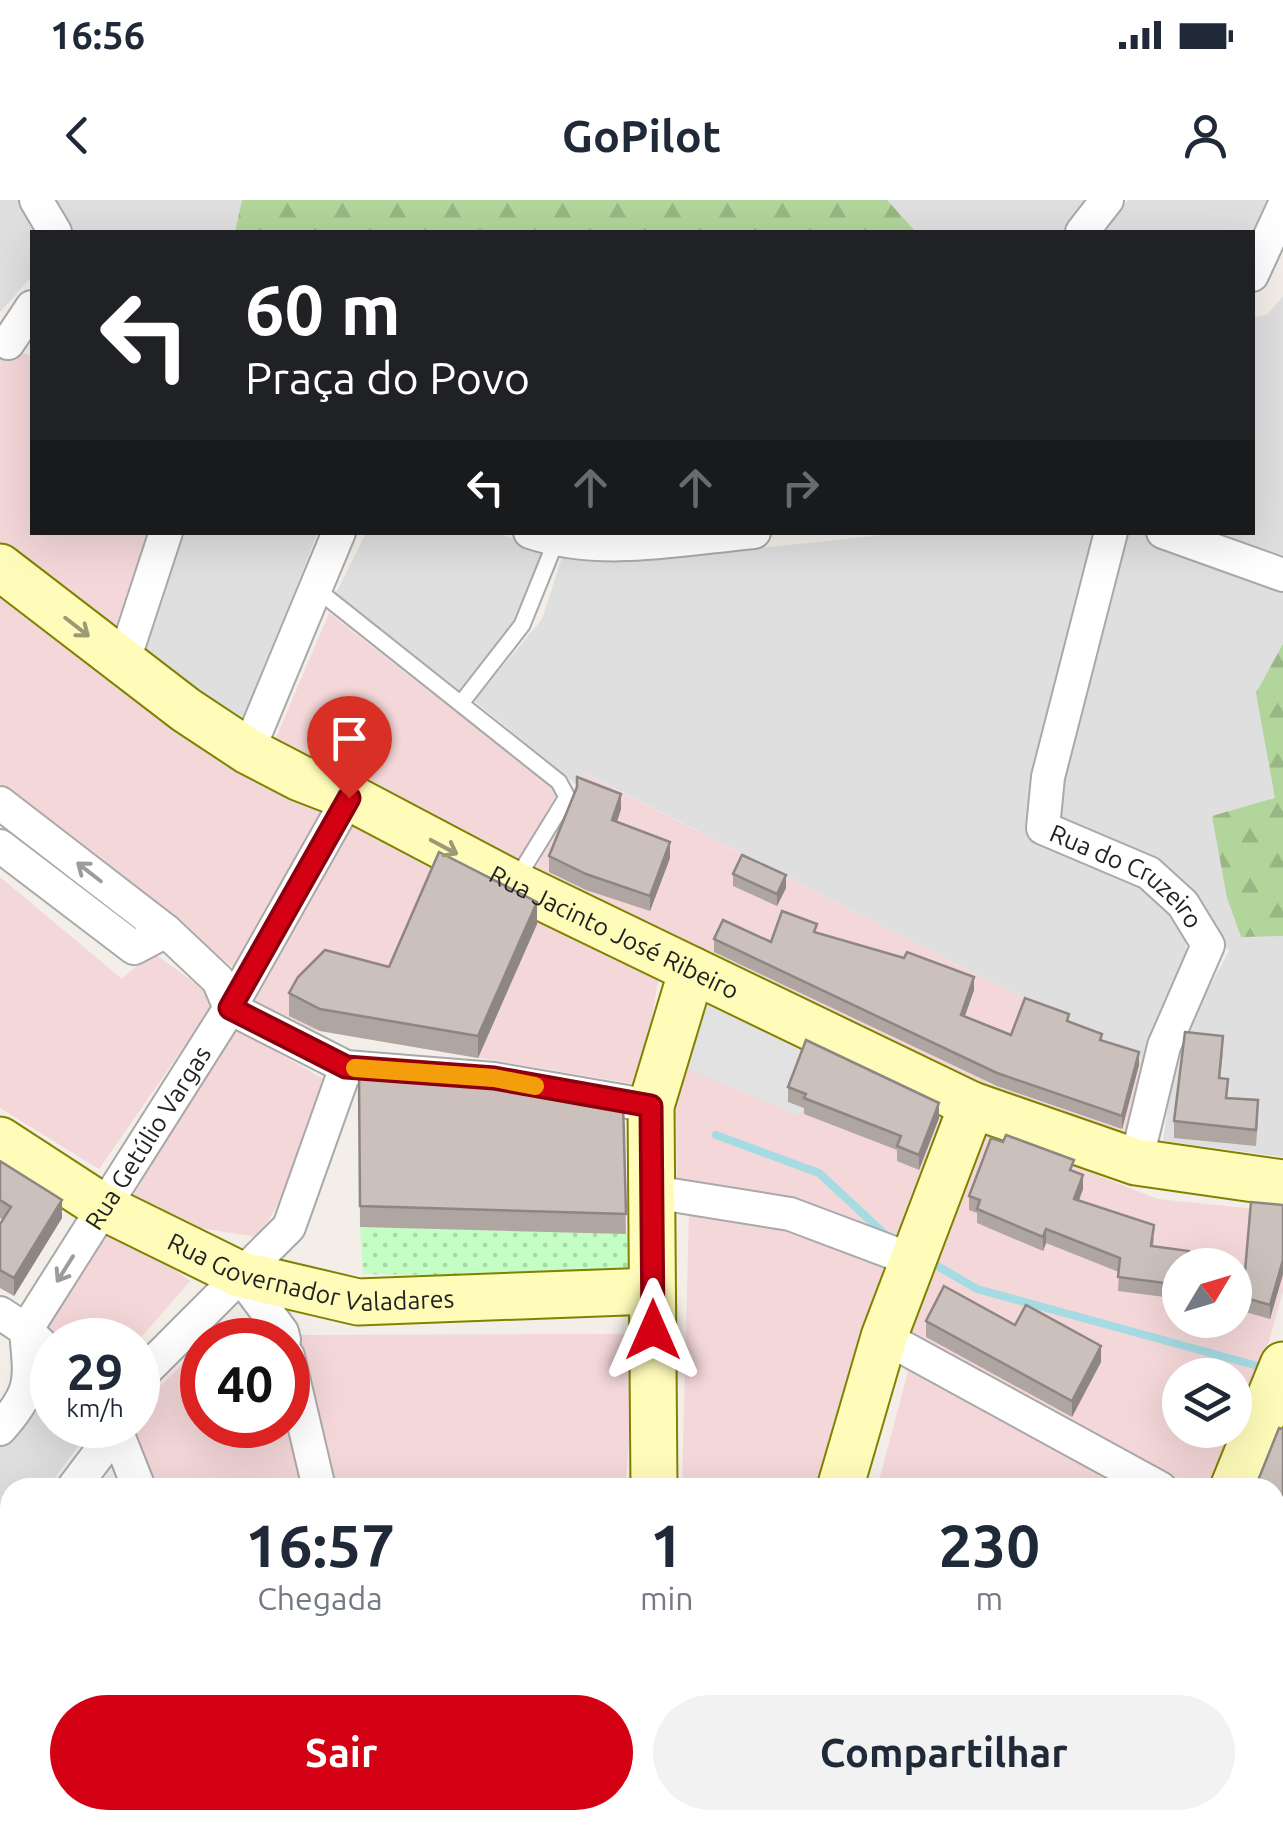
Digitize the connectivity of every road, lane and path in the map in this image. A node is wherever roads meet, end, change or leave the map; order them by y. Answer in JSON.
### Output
{"nodes":[{"id":1,"x":36,"y":200,"type":"edge"},
{"id":2,"x":1108,"y":200,"type":"edge"},
{"id":3,"x":1283,"y":208,"type":"edge"},
{"id":4,"x":54,"y":230,"type":"edge"},
{"id":5,"x":1084,"y":230,"type":"edge"},
{"id":6,"x":1283,"y":260,"type":"edge"},
{"id":7,"x":1255,"y":268,"type":"edge"},
{"id":8,"x":1255,"y":285,"type":"edge"},
{"id":9,"x":30,"y":311,"type":"edge"},
{"id":10,"x":13,"y":344,"type":"edge"},
{"id":11,"x":165,"y":535,"type":"edge"},
{"id":12,"x":338,"y":535,"type":"edge"},
{"id":13,"x":721,"y":535,"type":"edge"},
{"id":14,"x":1110,"y":535,"type":"edge"},
{"id":15,"x":1171,"y":535,"type":"edge"},
{"id":16,"x":543,"y":537,"type":"edge"},
{"id":17,"x":0,"y":567,"type":"edge"},
{"id":18,"x":1283,"y":575,"type":"edge"},
{"id":19,"x":314,"y":587,"type":"junction"},
{"id":20,"x":123,"y":662,"type":"junction"},
{"id":21,"x":462,"y":702,"type":"junction"},
{"id":22,"x":248,"y":751,"type":"junction"},
{"id":23,"x":349,"y":798,"type":"junction"},
{"id":24,"x":0,"y":803,"type":"edge"},
{"id":25,"x":46,"y":839,"type":"junction"},
{"id":26,"x":12,"y":856,"type":"edge"},
{"id":27,"x":514,"y":884,"type":"junction"},
{"id":28,"x":166,"y":931,"type":"junction"},
{"id":29,"x":692,"y":970,"type":"junction"},
{"id":30,"x":230,"y":1008,"type":"junction"},
{"id":31,"x":346,"y":1067,"type":"junction"},
{"id":32,"x":972,"y":1104,"type":"junction"},
{"id":33,"x":651,"y":1106,"type":"junction"},
{"id":34,"x":0,"y":1140,"type":"edge"},
{"id":35,"x":1136,"y":1162,"type":"junction"},
{"id":36,"x":1283,"y":1182,"type":"edge"},
{"id":37,"x":653,"y":1192,"type":"junction"},
{"id":38,"x":103,"y":1208,"type":"junction"},
{"id":39,"x":918,"y":1252,"type":"junction"},
{"id":40,"x":239,"y":1274,"type":"junction"},
{"id":41,"x":652,"y":1291,"type":"junction"},
{"id":42,"x":272,"y":1318,"type":"edge"},
{"id":43,"x":13,"y":1321,"type":"edge"},
{"id":44,"x":884,"y":1337,"type":"junction"},
{"id":45,"x":160,"y":1355,"type":"edge"},
{"id":46,"x":1280,"y":1374,"type":"edge"},
{"id":47,"x":0,"y":1429,"type":"edge"},
{"id":48,"x":103,"y":1448,"type":"edge"},
{"id":49,"x":123,"y":1448,"type":"edge"},
{"id":50,"x":310,"y":1448,"type":"edge"},
{"id":51,"x":81,"y":1478,"type":"edge"},
{"id":52,"x":135,"y":1478,"type":"edge"},
{"id":53,"x":317,"y":1478,"type":"edge"},
{"id":54,"x":654,"y":1478,"type":"edge"},
{"id":55,"x":843,"y":1478,"type":"edge"},
{"id":56,"x":1142,"y":1478,"type":"edge"},
{"id":57,"x":1237,"y":1478,"type":"edge"}],
"edges":[{"from":1,"to":4,"type":"street"},
{"from":2,"to":5,"type":"street"},
{"from":3,"to":7,"type":"street"},
{"from":6,"to":8,"type":"street"},
{"from":9,"to":10,"type":"street"},
{"from":11,"to":20,"type":"street"},
{"from":12,"to":19,"type":"street"},
{"from":13,"to":16,"type":"street"},
{"from":14,"to":35,"type":"street","name":"Rua do Cruzeiro"},
{"from":15,"to":18,"type":"street"},
{"from":16,"to":21,"type":"lane"},
{"from":17,"to":20,"type":"main road","name":"Rua Jacinto José Ribeiro","one_way":true},
{"from":19,"to":21,"type":"lane"},
{"from":19,"to":22,"type":"street"},
{"from":20,"to":22,"type":"main road","name":"Rua Jacinto José Ribeiro"},
{"from":21,"to":27,"type":"lane"},
{"from":22,"to":23,"type":"main road","name":"Rua Jacinto José Ribeiro"},
{"from":23,"to":27,"type":"main road","name":"Rua Jacinto José Ribeiro","one_way":true},
{"from":23,"to":30,"type":"street","name":"Rua Getúlio Vargas"},
{"from":24,"to":25,"type":"street"},
{"from":25,"to":26,"type":"street"},
{"from":28,"to":25,"type":"street","one_way":true},
{"from":26,"to":28,"type":"street"},
{"from":27,"to":29,"type":"main road","name":"Rua Jacinto José Ribeiro"},
{"from":28,"to":30,"type":"street"},
{"from":29,"to":32,"type":"main road","name":"Rua Jacinto José Ribeiro"},
{"from":29,"to":33,"type":"main road"},
{"from":30,"to":31,"type":"street"},
{"from":30,"to":38,"type":"street","name":"Rua Getúlio Vargas"},
{"from":31,"to":33,"type":"street"},
{"from":31,"to":40,"type":"street"},
{"from":32,"to":35,"type":"main road","name":"Rua Jacinto José Ribeiro"},
{"from":32,"to":39,"type":"main road"},
{"from":33,"to":37,"type":"main road"},
{"from":34,"to":38,"type":"main road","name":"Rua Governador Valadares"},
{"from":35,"to":36,"type":"main road","name":"Rua Jacinto José Ribeiro"},
{"from":37,"to":39,"type":"street"},
{"from":37,"to":41,"type":"main road"},
{"from":38,"to":40,"type":"main road","name":"Rua Governador Valadares"},
{"from":38,"to":43,"type":"street","name":"Rua Getúlio Vargas","one_way":true},
{"from":39,"to":44,"type":"main road"},
{"from":40,"to":41,"type":"main road","name":"Rua Governador Valadares"},
{"from":40,"to":42,"type":"street"},
{"from":40,"to":45,"type":"street"},
{"from":41,"to":54,"type":"main road"},
{"from":43,"to":47,"type":"street"},
{"from":44,"to":55,"type":"main road"},
{"from":44,"to":56,"type":"street"},
{"from":46,"to":57,"type":"main road"},
{"from":48,"to":51,"type":"street"},
{"from":49,"to":52,"type":"street"},
{"from":50,"to":53,"type":"street"}]}
